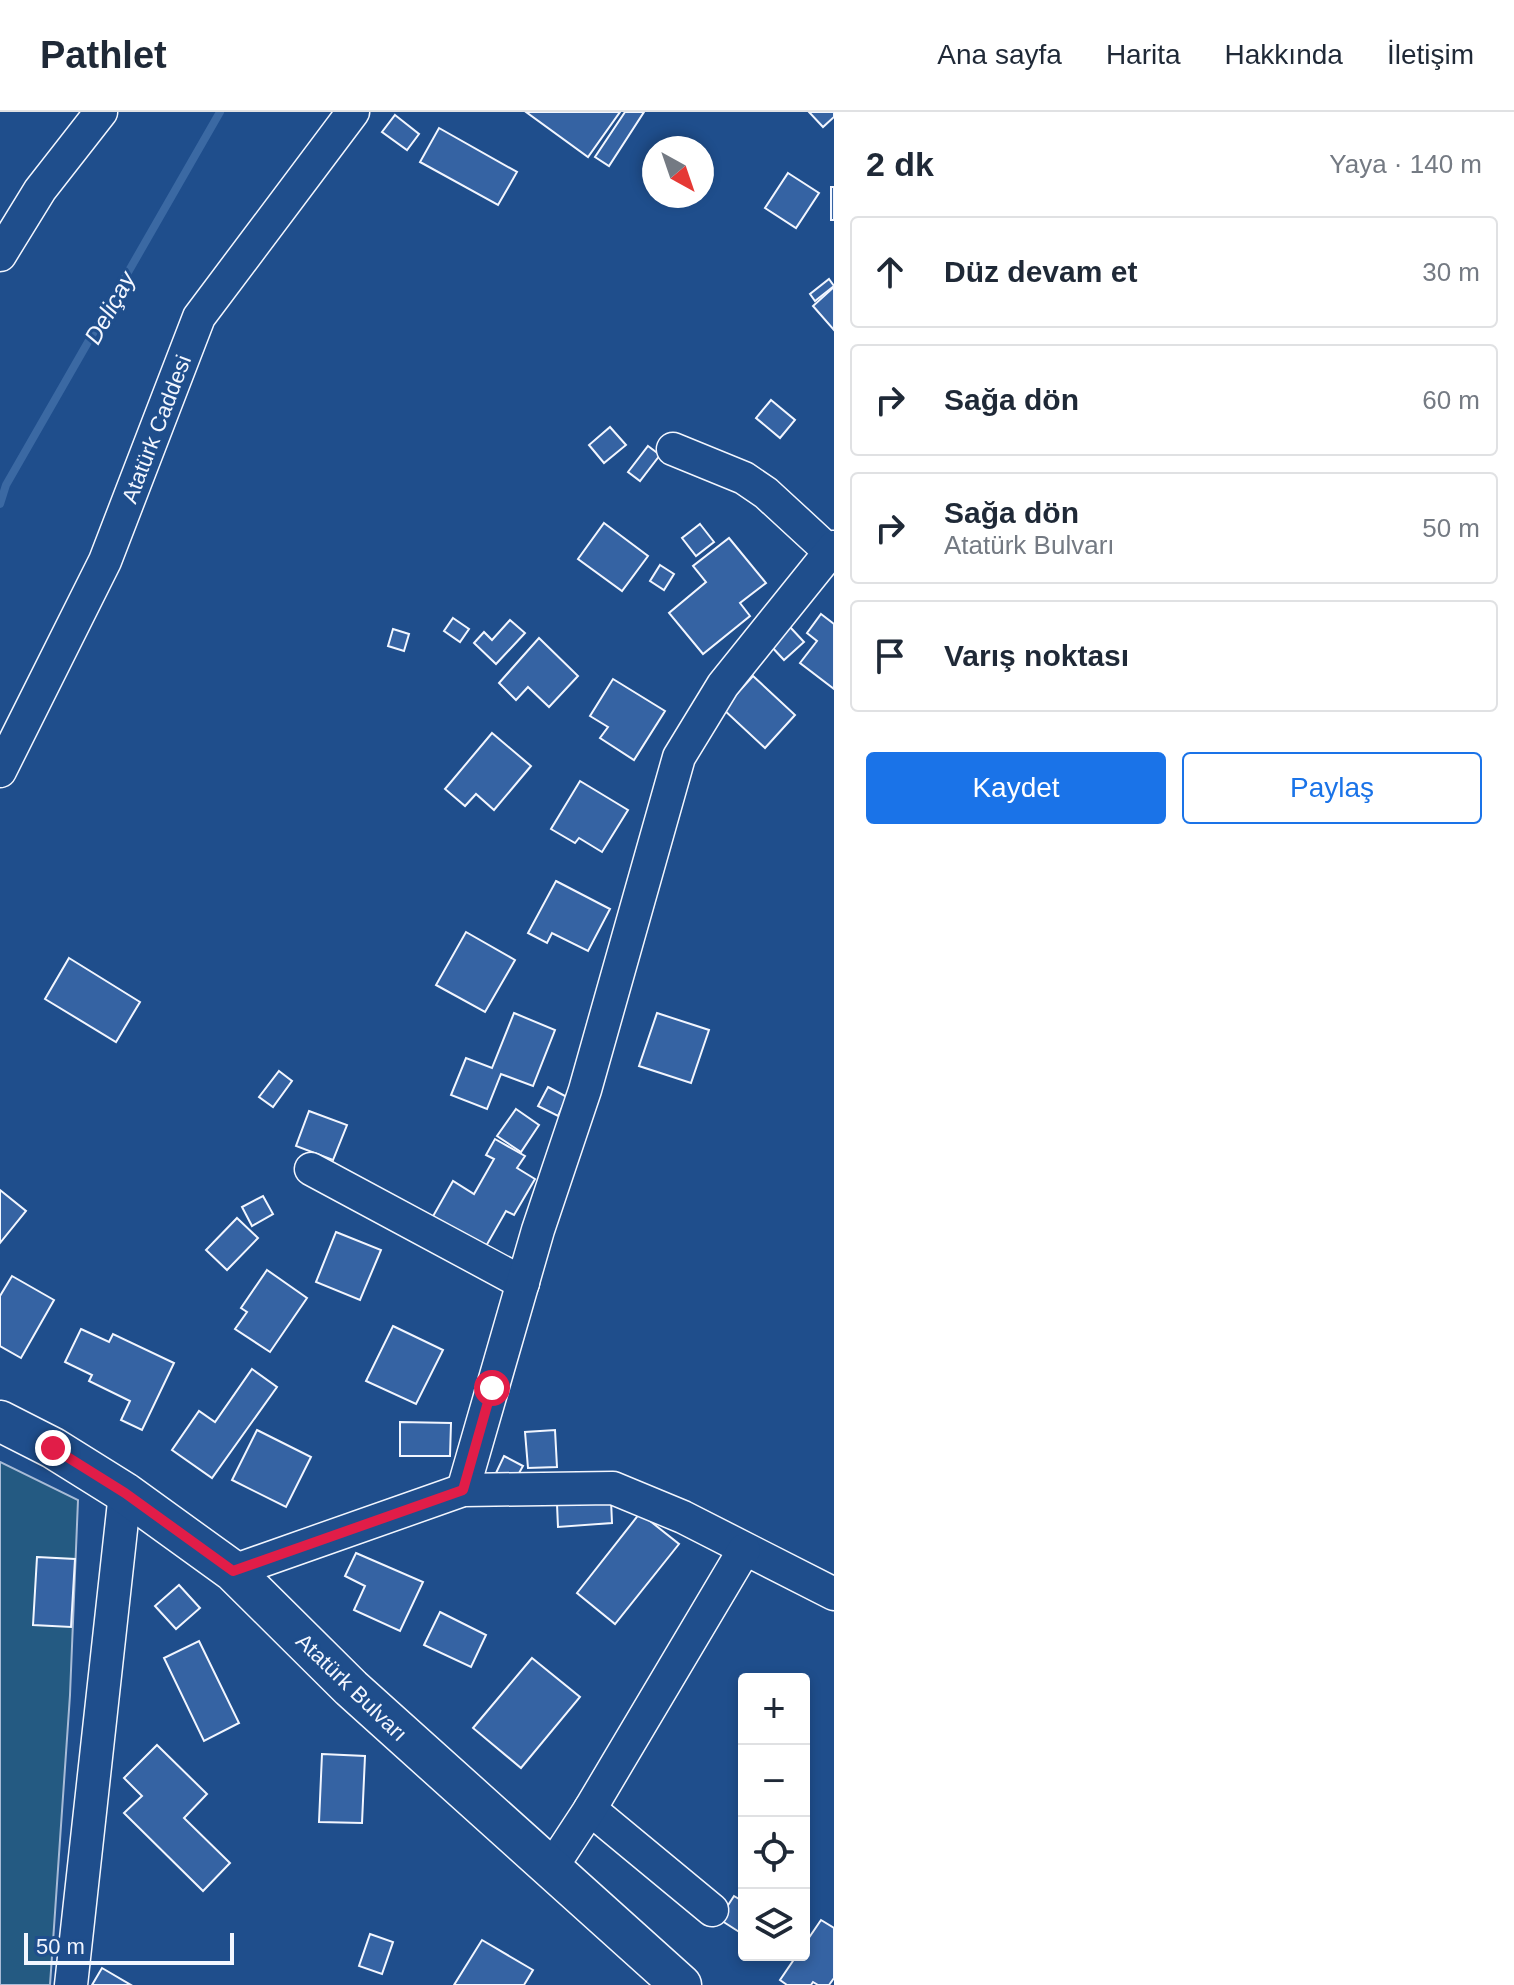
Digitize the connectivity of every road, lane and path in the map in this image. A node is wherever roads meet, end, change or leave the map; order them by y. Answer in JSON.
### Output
{"nodes":[{"id":1,"x":101,"y":112,"type":"edge"},
{"id":2,"x":353,"y":112,"type":"edge"},
{"id":3,"x":0,"y":255,"type":"edge"},
{"id":4,"x":673,"y":449,"type":"dead end"},
{"id":5,"x":832,"y":549,"type":"edge"},
{"id":6,"x":0,"y":771,"type":"edge"},
{"id":7,"x":311,"y":1169,"type":"dead end"},
{"id":8,"x":523,"y":1283,"type":"junction"},
{"id":9,"x":0,"y":1421,"type":"edge"},
{"id":10,"x":463,"y":1490,"type":"junction"},
{"id":11,"x":125,"y":1493,"type":"junction"},
{"id":12,"x":744,"y":1550,"type":"junction"},
{"id":13,"x":233,"y":1571,"type":"junction"},
{"id":14,"x":834,"y":1594,"type":"edge"},
{"id":15,"x":590,"y":1809,"type":"junction"},
{"id":16,"x":550,"y":1870,"type":"junction"},
{"id":17,"x":712,"y":1910,"type":"dead end"},
{"id":18,"x":664,"y":1979,"type":"edge"},
{"id":19,"x":71,"y":1985,"type":"edge"}],
"edges":[{"from":1,"to":3,"type":"street"},
{"from":2,"to":6,"type":"street","name":"Atatürk Caddesi"},
{"from":4,"to":5,"type":"street"},
{"from":5,"to":8,"type":"street"},
{"from":7,"to":8,"type":"street"},
{"from":8,"to":10,"type":"street"},
{"from":9,"to":11,"type":"main road","name":"Atatürk Bulvarı"},
{"from":10,"to":12,"type":"street"},
{"from":10,"to":13,"type":"street"},
{"from":11,"to":13,"type":"main road","name":"Atatürk Bulvarı"},
{"from":11,"to":19,"type":"street"},
{"from":12,"to":14,"type":"street"},
{"from":12,"to":15,"type":"street"},
{"from":13,"to":16,"type":"main road","name":"Atatürk Bulvarı"},
{"from":15,"to":16,"type":"street"},
{"from":15,"to":17,"type":"street"},
{"from":16,"to":18,"type":"main road","name":"Atatürk Bulvarı"}]}
